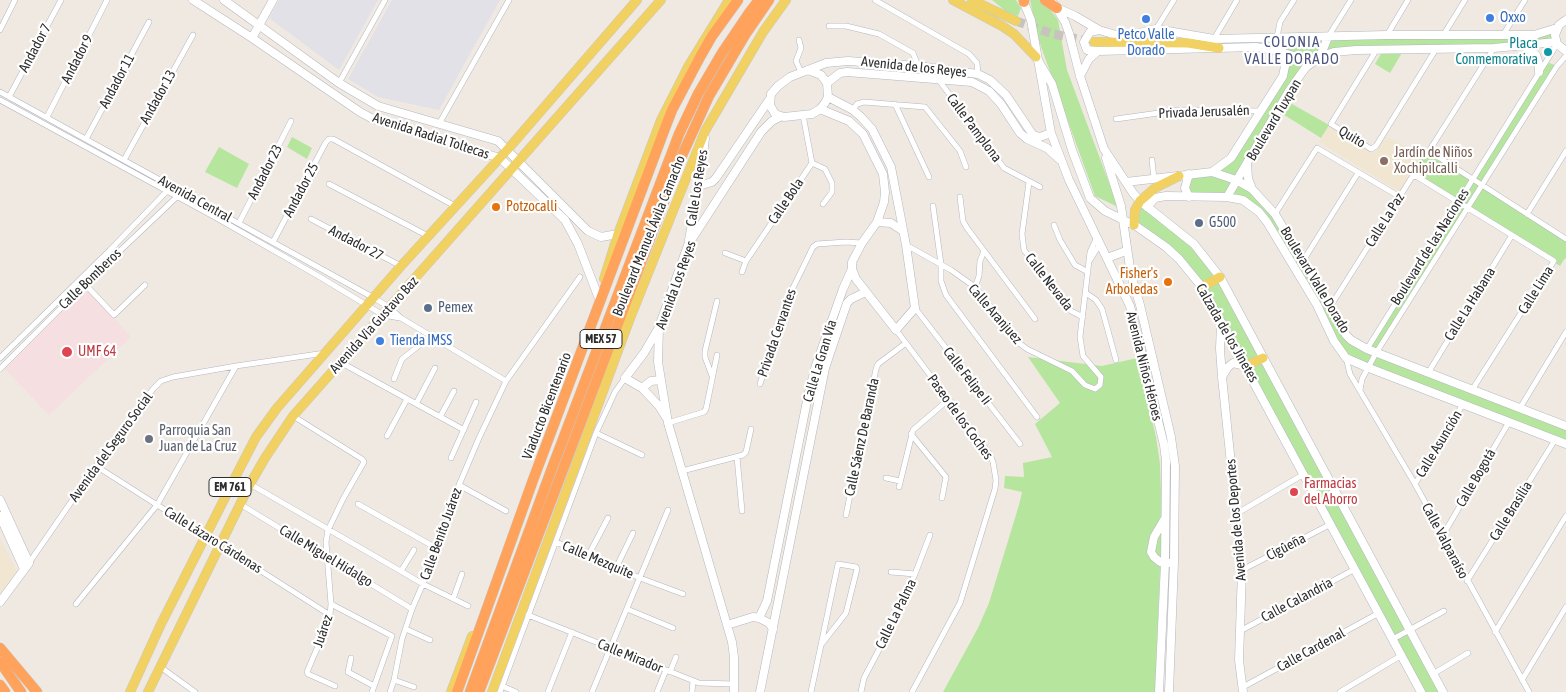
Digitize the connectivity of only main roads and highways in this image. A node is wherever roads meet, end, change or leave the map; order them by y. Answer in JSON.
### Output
{"nodes":[{"id":1,"x":637,"y":0,"type":"edge"},
{"id":2,"x":661,"y":0,"type":"edge"},
{"id":3,"x":728,"y":0,"type":"edge"},
{"id":4,"x":738,"y":0,"type":"edge"},
{"id":5,"x":759,"y":0,"type":"edge"},
{"id":6,"x":769,"y":0,"type":"edge"},
{"id":7,"x":786,"y":0,"type":"edge"},
{"id":8,"x":953,"y":0,"type":"edge"},
{"id":9,"x":972,"y":0,"type":"edge"},
{"id":10,"x":986,"y":0,"type":"edge"},
{"id":11,"x":1046,"y":0,"type":"edge"},
{"id":12,"x":1055,"y":3,"type":"edge"},
{"id":13,"x":995,"y":10,"type":"junction"},
{"id":14,"x":1016,"y":20,"type":"tunnel mouth"},
{"id":15,"x":1096,"y":47,"type":"tunnel mouth"},
{"id":16,"x":1219,"y":48,"type":"road end"},
{"id":17,"x":1036,"y":57,"type":"road end"},
{"id":18,"x":1179,"y":176,"type":"road end"},
{"id":19,"x":1134,"y":225,"type":"road end"},
{"id":20,"x":1220,"y":277,"type":"road end"},
{"id":21,"x":1202,"y":288,"type":"road end"},
{"id":22,"x":1263,"y":358,"type":"road end"},
{"id":23,"x":1246,"y":366,"type":"road end"},
{"id":24,"x":0,"y":648,"type":"edge"},
{"id":25,"x":0,"y":662,"type":"edge"},
{"id":26,"x":0,"y":686,"type":"edge"},
{"id":27,"x":5,"y":692,"type":"edge"},
{"id":28,"x":21,"y":692,"type":"edge"},
{"id":29,"x":37,"y":692,"type":"edge"},
{"id":30,"x":130,"y":692,"type":"edge"},
{"id":31,"x":148,"y":692,"type":"edge"},
{"id":32,"x":451,"y":692,"type":"edge"},
{"id":33,"x":457,"y":692,"type":"edge"},
{"id":34,"x":470,"y":692,"type":"edge"},
{"id":35,"x":479,"y":692,"type":"edge"},
{"id":36,"x":492,"y":692,"type":"edge"}],
"edges":[{"from":1,"to":30,"type":"main road","name":"Avenida Via Gustavo Baz","number":"EM 761"},
{"from":2,"to":31,"type":"main road","name":"Avenida Via Gustavo Baz","number":"EM 761"},
{"from":3,"to":32,"type":"main road","name":"Boulevard Manuel Ávila Camacho"},
{"from":4,"to":33,"type":"highway","name":"Viaducto Bicentenario"},
{"from":5,"to":34,"type":"highway","name":"Boulevard Manuel Ávila Camacho","number":"MEX 57"},
{"from":6,"to":35,"type":"highway","name":"Boulevard Manuel Ávila Camacho","number":"MEX 57"},
{"from":7,"to":36,"type":"main road","name":"Boulevard Manuel Ávila Camacho"},
{"from":8,"to":17,"type":"main road"},
{"from":9,"to":13,"type":"main road"},
{"from":10,"to":13,"type":"main road"},
{"from":11,"to":12,"type":"highway"},
{"from":13,"to":14,"type":"main road"},
{"from":15,"to":16,"type":"main road"},
{"from":18,"to":19,"type":"main road"},
{"from":20,"to":21,"type":"main road"},
{"from":22,"to":23,"type":"main road"},
{"from":24,"to":29,"type":"highway"},
{"from":25,"to":28,"type":"highway"},
{"from":26,"to":27,"type":"highway"}]}
